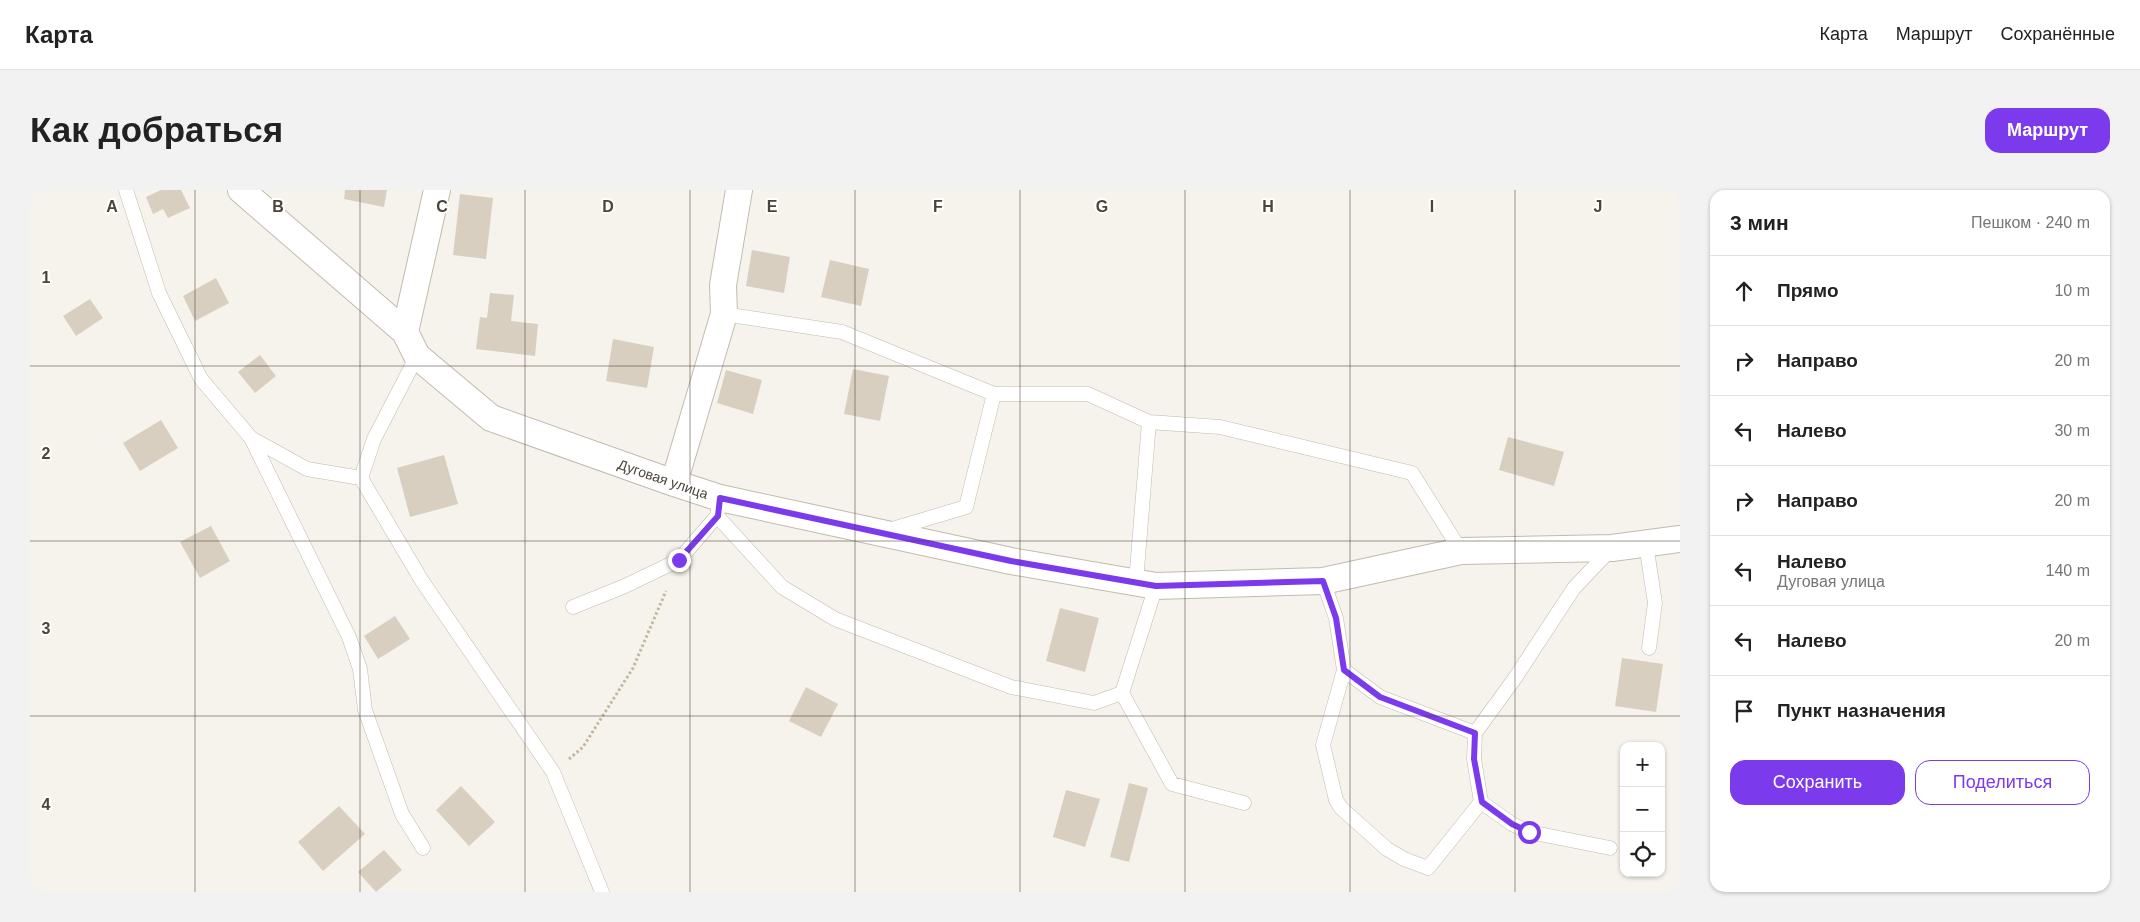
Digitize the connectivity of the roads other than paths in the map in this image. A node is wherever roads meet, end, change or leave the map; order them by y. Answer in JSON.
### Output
{"nodes":[{"id":1,"x":126,"y":190,"type":"edge"},
{"id":2,"x":242,"y":190,"type":"edge"},
{"id":3,"x":437,"y":190,"type":"edge"},
{"id":4,"x":739,"y":190,"type":"edge"},
{"id":5,"x":724,"y":314,"type":"junction"},
{"id":6,"x":405,"y":332,"type":"junction"},
{"id":7,"x":417,"y":356,"type":"junction"},
{"id":8,"x":994,"y":394,"type":"junction"},
{"id":9,"x":1149,"y":422,"type":"junction"},
{"id":10,"x":251,"y":438,"type":"junction"},
{"id":11,"x":361,"y":478,"type":"junction"},
{"id":12,"x":674,"y":483,"type":"junction"},
{"id":13,"x":719,"y":507,"type":"junction"},
{"id":14,"x":881,"y":532,"type":"junction"},
{"id":15,"x":1680,"y":539,"type":"edge"},
{"id":16,"x":1646,"y":544,"type":"junction"},
{"id":17,"x":1612,"y":548,"type":"junction"},
{"id":18,"x":1461,"y":551,"type":"junction"},
{"id":19,"x":1323,"y":581,"type":"junction"},
{"id":20,"x":1146,"y":584,"type":"junction"},
{"id":21,"x":573,"y":607,"type":"dead end"},
{"id":22,"x":1649,"y":648,"type":"dead end"},
{"id":23,"x":1344,"y":670,"type":"junction"},
{"id":24,"x":1122,"y":693,"type":"junction"},
{"id":25,"x":1475,"y":733,"type":"junction"},
{"id":26,"x":1482,"y":802,"type":"junction"},
{"id":27,"x":1244,"y":803,"type":"dead end"},
{"id":28,"x":423,"y":848,"type":"dead end"},
{"id":29,"x":1610,"y":848,"type":"dead end"},
{"id":30,"x":602,"y":892,"type":"edge"}],
"edges":[{"from":1,"to":10,"type":"lane"},
{"from":2,"to":6,"type":"street","name":"Дуговая улица"},
{"from":3,"to":6,"type":"street"},
{"from":4,"to":5,"type":"street"},
{"from":5,"to":8,"type":"lane"},
{"from":5,"to":12,"type":"street"},
{"from":6,"to":7,"type":"street","name":"Дуговая улица"},
{"from":7,"to":11,"type":"lane"},
{"from":7,"to":12,"type":"street","name":"Дуговая улица"},
{"from":8,"to":9,"type":"lane"},
{"from":8,"to":14,"type":"lane"},
{"from":9,"to":18,"type":"lane"},
{"from":9,"to":20,"type":"lane"},
{"from":10,"to":11,"type":"lane"},
{"from":10,"to":28,"type":"lane"},
{"from":11,"to":30,"type":"lane"},
{"from":12,"to":13,"type":"street","name":"Дуговая улица"},
{"from":13,"to":14,"type":"street","name":"Дуговая улица"},
{"from":13,"to":21,"type":"lane"},
{"from":13,"to":24,"type":"lane"},
{"from":14,"to":20,"type":"street","name":"Дуговая улица"},
{"from":15,"to":16,"type":"street","name":"Дуговая улица"},
{"from":16,"to":17,"type":"street","name":"Дуговая улица"},
{"from":16,"to":22,"type":"lane"},
{"from":17,"to":18,"type":"street","name":"Дуговая улица"},
{"from":17,"to":25,"type":"lane"},
{"from":18,"to":19,"type":"street","name":"Дуговая улица"},
{"from":19,"to":20,"type":"street","name":"Дуговая улица"},
{"from":19,"to":23,"type":"lane"},
{"from":20,"to":24,"type":"lane"},
{"from":23,"to":25,"type":"lane"},
{"from":23,"to":26,"type":"lane"},
{"from":24,"to":27,"type":"lane"},
{"from":25,"to":26,"type":"lane"},
{"from":26,"to":29,"type":"lane"}]}
